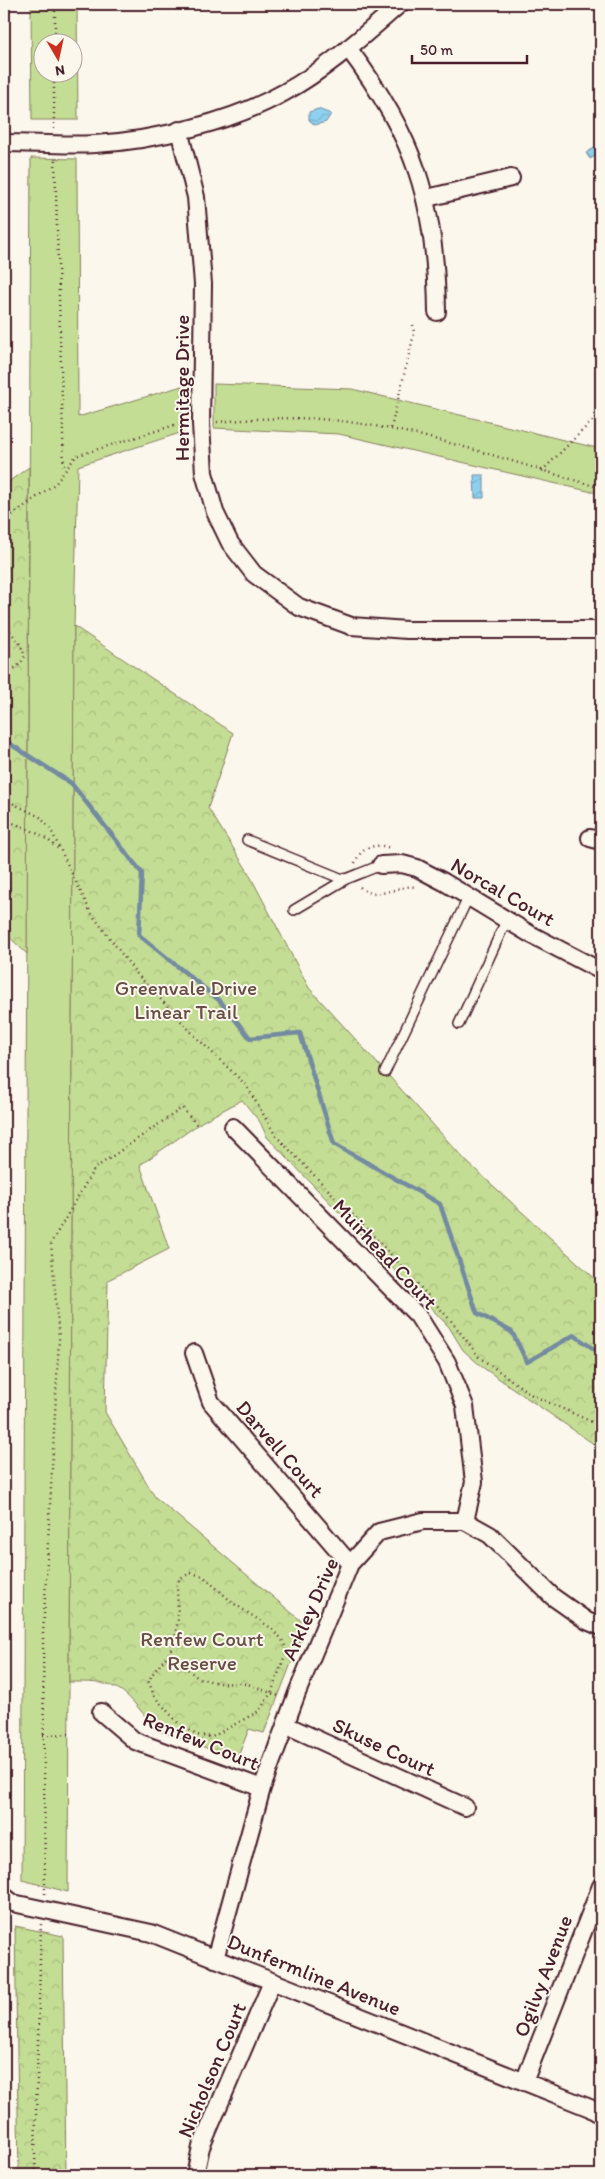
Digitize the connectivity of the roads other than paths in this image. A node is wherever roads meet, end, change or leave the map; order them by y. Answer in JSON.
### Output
{"nodes":[{"id":1,"x":400,"y":4,"type":"edge"},
{"id":2,"x":348,"y":48,"type":"junction"},
{"id":3,"x":179,"y":130,"type":"junction"},
{"id":4,"x":4,"y":142,"type":"edge"},
{"id":5,"x":511,"y":178,"type":"dead end"},
{"id":6,"x":427,"y":198,"type":"junction"},
{"id":7,"x":437,"y":312,"type":"dead end"},
{"id":8,"x":601,"y":630,"type":"edge"},
{"id":9,"x":247,"y":840,"type":"dead end"},
{"id":10,"x":381,"y":865,"type":"joint"},
{"id":11,"x":350,"y":877,"type":"junction"},
{"id":12,"x":469,"y":896,"type":"junction"},
{"id":13,"x":294,"y":910,"type":"dead end"},
{"id":14,"x":506,"y":920,"type":"junction"},
{"id":15,"x":601,"y":971,"type":"edge"},
{"id":16,"x":459,"y":1024,"type":"dead end"},
{"id":17,"x":386,"y":1072,"type":"dead end"},
{"id":18,"x":233,"y":1127,"type":"dead end"},
{"id":19,"x":194,"y":1352,"type":"dead end"},
{"id":20,"x":465,"y":1521,"type":"junction"},
{"id":21,"x":350,"y":1564,"type":"junction"},
{"id":22,"x":601,"y":1627,"type":"edge"},
{"id":23,"x":101,"y":1712,"type":"dead end"},
{"id":24,"x":286,"y":1725,"type":"junction"},
{"id":25,"x":262,"y":1788,"type":"junction"},
{"id":26,"x":465,"y":1808,"type":"dead end"},
{"id":27,"x":601,"y":1886,"type":"edge"},
{"id":28,"x":4,"y":1896,"type":"edge"},
{"id":29,"x":216,"y":1959,"type":"junction"},
{"id":30,"x":272,"y":1982,"type":"junction"},
{"id":31,"x":524,"y":2082,"type":"junction"},
{"id":32,"x":601,"y":2115,"type":"edge"},
{"id":33,"x":195,"y":2175,"type":"edge"}],
"edges":[{"from":1,"to":2,"type":"street"},
{"from":2,"to":3,"type":"street"},
{"from":2,"to":6,"type":"street"},
{"from":3,"to":4,"type":"street"},
{"from":3,"to":8,"type":"street","name":"Hermitage Drive"},
{"from":5,"to":6,"type":"street"},
{"from":6,"to":7,"type":"street"},
{"from":9,"to":11,"type":"lane"},
{"from":10,"to":11,"type":"lane"},
{"from":10,"to":12,"type":"street","name":"Norcal Court"},
{"from":11,"to":13,"type":"lane"},
{"from":12,"to":14,"type":"street","name":"Norcal Court"},
{"from":12,"to":17,"type":"lane"},
{"from":14,"to":15,"type":"street","name":"Norcal Court"},
{"from":14,"to":16,"type":"lane"},
{"from":18,"to":20,"type":"street","name":"Muirhead Court"},
{"from":19,"to":21,"type":"street","name":"Darvell Court"},
{"from":20,"to":21,"type":"street","name":"Arkley Drive"},
{"from":20,"to":22,"type":"street","name":"Arkley Drive"},
{"from":21,"to":24,"type":"street","name":"Arkley Drive"},
{"from":23,"to":25,"type":"street","name":"Renfew Court"},
{"from":24,"to":25,"type":"street","name":"Arkley Drive"},
{"from":24,"to":26,"type":"street","name":"Skuse Court"},
{"from":25,"to":29,"type":"street","name":"Arkley Drive"},
{"from":27,"to":31,"type":"street","name":"Ogilvy Avenue"},
{"from":28,"to":29,"type":"street","name":"Dunfermline Avenue"},
{"from":29,"to":30,"type":"street","name":"Dunfermline Avenue"},
{"from":30,"to":31,"type":"street","name":"Dunfermline Avenue"},
{"from":30,"to":33,"type":"street","name":"Nicholson Court"},
{"from":31,"to":32,"type":"street","name":"Dunfermline Avenue"}]}
